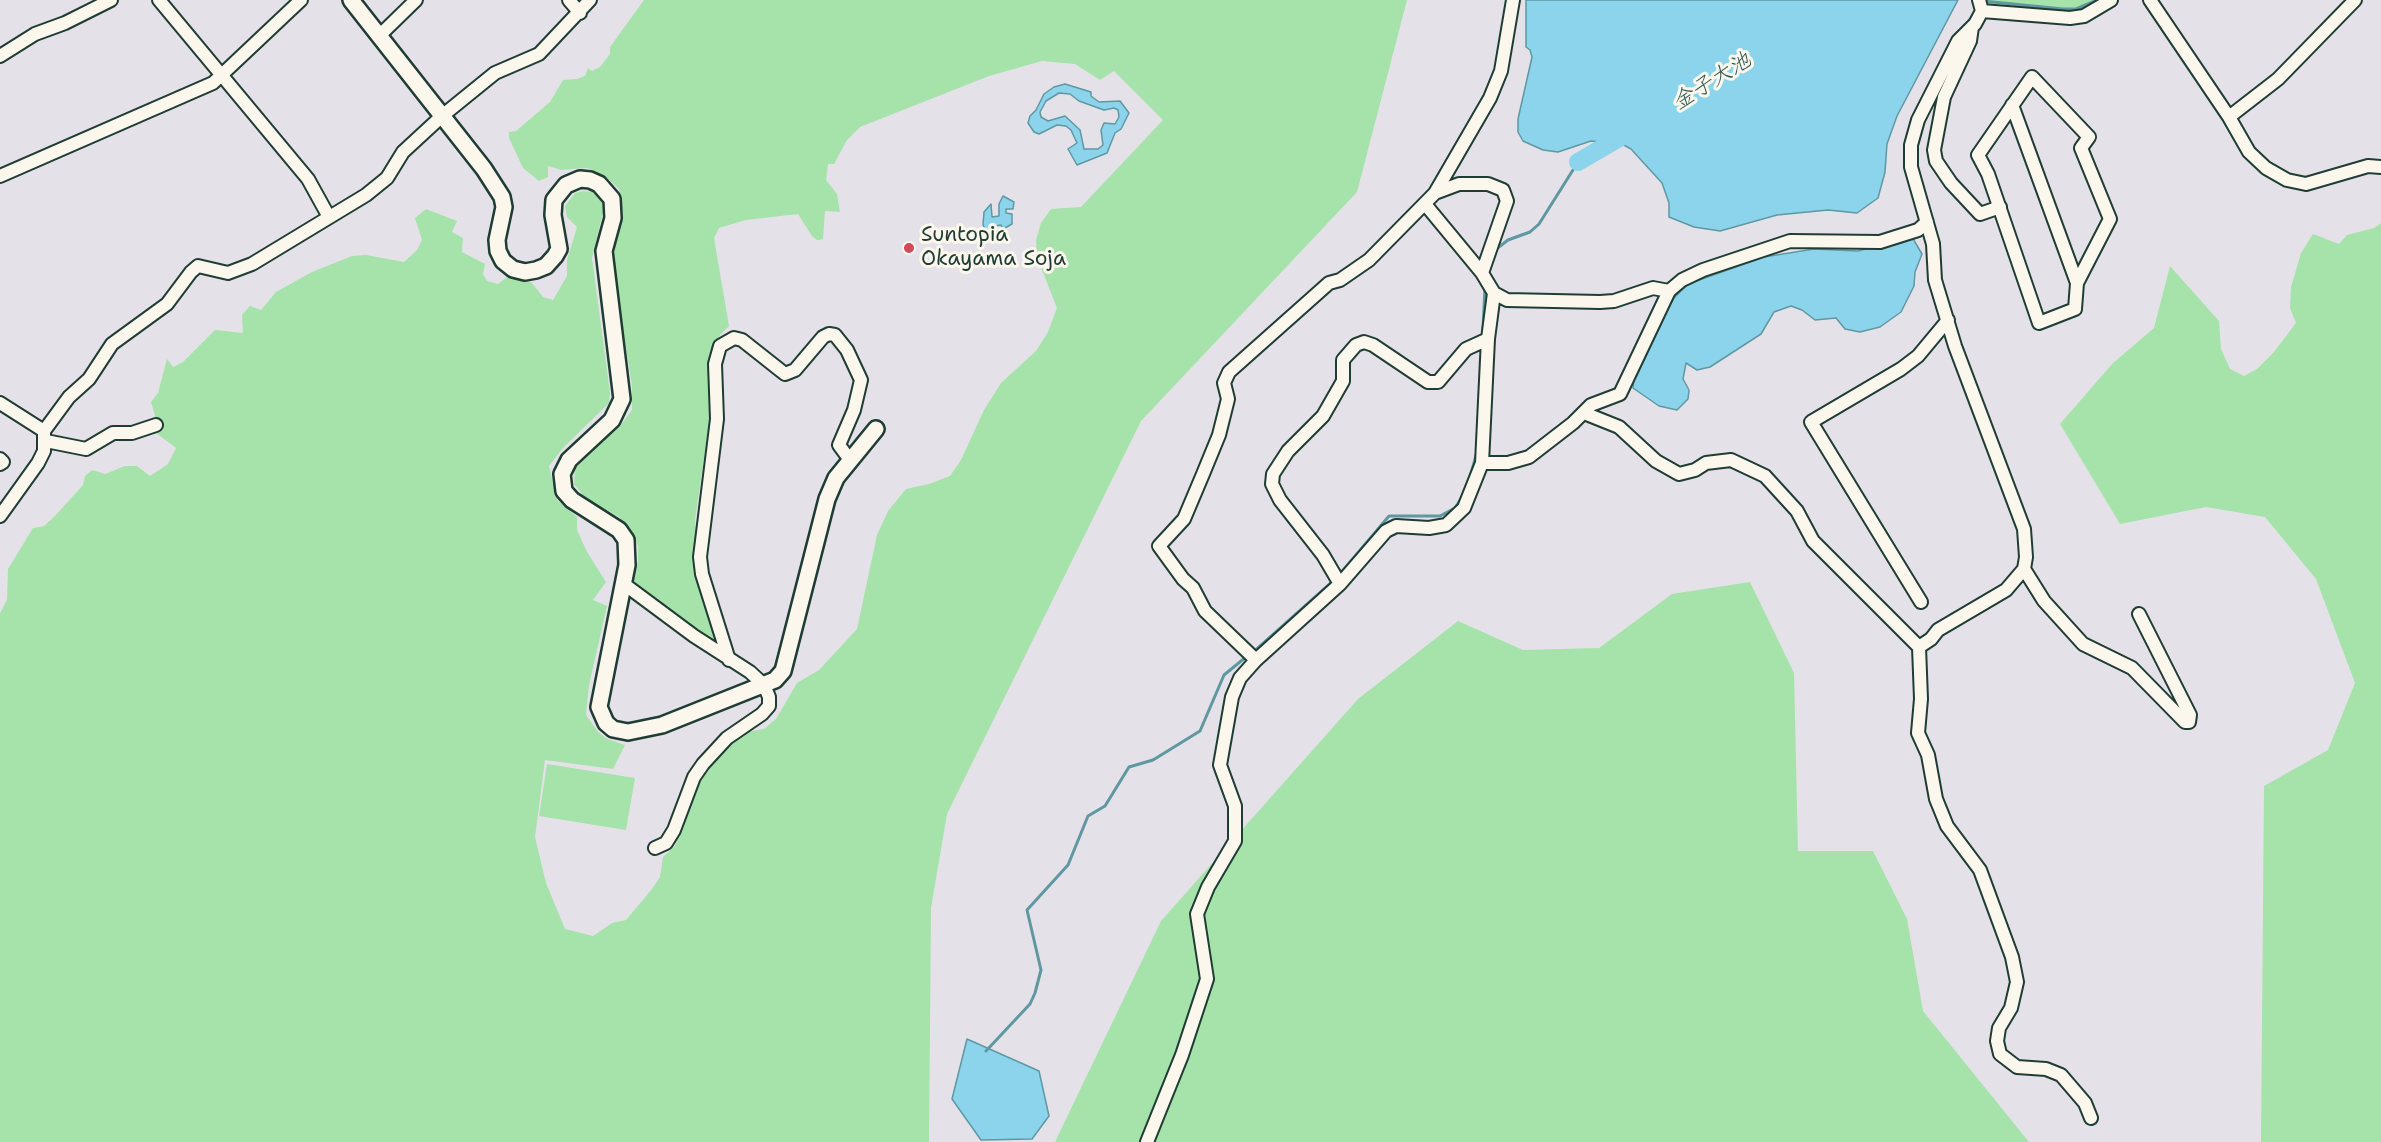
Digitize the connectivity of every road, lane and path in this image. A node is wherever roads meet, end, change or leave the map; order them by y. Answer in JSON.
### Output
{"nodes":[{"id":1,"x":111,"y":0,"type":"edge"},
{"id":2,"x":159,"y":0,"type":"edge"},
{"id":3,"x":301,"y":0,"type":"edge"},
{"id":4,"x":351,"y":0,"type":"edge"},
{"id":5,"x":416,"y":0,"type":"edge"},
{"id":6,"x":570,"y":0,"type":"edge"},
{"id":7,"x":590,"y":0,"type":"edge"},
{"id":8,"x":1513,"y":0,"type":"edge"},
{"id":9,"x":2110,"y":0,"type":"edge"},
{"id":10,"x":2150,"y":0,"type":"edge"},
{"id":11,"x":2355,"y":0,"type":"edge"},
{"id":12,"x":1981,"y":6,"type":"edge"},
{"id":13,"x":580,"y":13,"type":"junction"},
{"id":14,"x":1972,"y":27,"type":"junction"},
{"id":15,"x":379,"y":36,"type":"junction"},
{"id":16,"x":0,"y":56,"type":"edge"},
{"id":17,"x":224,"y":76,"type":"junction"},
{"id":18,"x":2012,"y":105,"type":"junction"},
{"id":19,"x":442,"y":116,"type":"junction"},
{"id":20,"x":2229,"y":117,"type":"junction"},
{"id":21,"x":2381,"y":167,"type":"edge"},
{"id":22,"x":0,"y":176,"type":"edge"},
{"id":23,"x":1435,"y":193,"type":"junction"},
{"id":24,"x":1425,"y":204,"type":"junction"},
{"id":25,"x":2000,"y":207,"type":"junction"},
{"id":26,"x":329,"y":217,"type":"junction"},
{"id":27,"x":1927,"y":222,"type":"junction"},
{"id":28,"x":1482,"y":273,"type":"junction"},
{"id":29,"x":2077,"y":283,"type":"junction"},
{"id":30,"x":1669,"y":291,"type":"junction"},
{"id":31,"x":1494,"y":292,"type":"junction"},
{"id":32,"x":1948,"y":320,"type":"junction"},
{"id":33,"x":1483,"y":342,"type":"junction"},
{"id":34,"x":0,"y":403,"type":"edge"},
{"id":35,"x":1584,"y":413,"type":"junction"},
{"id":36,"x":156,"y":425,"type":"dead end"},
{"id":37,"x":876,"y":429,"type":"dead end"},
{"id":38,"x":45,"y":436,"type":"junction"},
{"id":39,"x":0,"y":459,"type":"edge"},
{"id":40,"x":850,"y":460,"type":"junction"},
{"id":41,"x":1482,"y":463,"type":"junction"},
{"id":42,"x":0,"y":464,"type":"edge"},
{"id":43,"x":0,"y":516,"type":"edge"},
{"id":44,"x":2024,"y":569,"type":"junction"},
{"id":45,"x":624,"y":584,"type":"junction"},
{"id":46,"x":1340,"y":584,"type":"junction"},
{"id":47,"x":1921,"y":602,"type":"dead end"},
{"id":48,"x":2139,"y":614,"type":"dead end"},
{"id":49,"x":1919,"y":647,"type":"junction"},
{"id":50,"x":729,"y":660,"type":"junction"},
{"id":51,"x":1256,"y":660,"type":"junction"},
{"id":52,"x":764,"y":685,"type":"junction"},
{"id":53,"x":655,"y":848,"type":"dead end"},
{"id":54,"x":2091,"y":1118,"type":"dead end"},
{"id":55,"x":1147,"y":1142,"type":"edge"}],
"edges":[{"from":1,"to":16,"type":"street"},
{"from":2,"to":17,"type":"street"},
{"from":3,"to":17,"type":"street"},
{"from":4,"to":15,"type":"street"},
{"from":5,"to":15,"type":"street"},
{"from":6,"to":13,"type":"street"},
{"from":7,"to":13,"type":"street"},
{"from":8,"to":23,"type":"street"},
{"from":9,"to":12,"type":"street"},
{"from":10,"to":20,"type":"street"},
{"from":11,"to":20,"type":"street"},
{"from":12,"to":14,"type":"street"},
{"from":13,"to":19,"type":"street"},
{"from":14,"to":25,"type":"street"},
{"from":14,"to":27,"type":"street"},
{"from":15,"to":19,"type":"street"},
{"from":17,"to":22,"type":"street"},
{"from":17,"to":26,"type":"street"},
{"from":18,"to":25,"type":"street"},
{"from":18,"to":29,"type":"street"},
{"from":18,"to":29,"type":"street"},
{"from":19,"to":26,"type":"street"},
{"from":19,"to":45,"type":"street"},
{"from":20,"to":21,"type":"street"},
{"from":23,"to":24,"type":"street"},
{"from":23,"to":28,"type":"street"},
{"from":24,"to":28,"type":"street"},
{"from":24,"to":51,"type":"street"},
{"from":25,"to":29,"type":"street"},
{"from":26,"to":38,"type":"street"},
{"from":27,"to":30,"type":"street"},
{"from":27,"to":32,"type":"street"},
{"from":28,"to":31,"type":"street"},
{"from":30,"to":31,"type":"street"},
{"from":30,"to":35,"type":"street"},
{"from":31,"to":33,"type":"street"},
{"from":32,"to":44,"type":"street"},
{"from":32,"to":47,"type":"street"},
{"from":33,"to":41,"type":"street"},
{"from":33,"to":46,"type":"street"},
{"from":34,"to":38,"type":"street"},
{"from":35,"to":41,"type":"street"},
{"from":35,"to":49,"type":"street"},
{"from":36,"to":38,"type":"street"},
{"from":37,"to":40,"type":"street"},
{"from":38,"to":43,"type":"street"},
{"from":39,"to":42,"type":"street"},
{"from":40,"to":50,"type":"street"},
{"from":40,"to":52,"type":"street"},
{"from":41,"to":46,"type":"street"},
{"from":44,"to":48,"type":"street"},
{"from":44,"to":49,"type":"street"},
{"from":45,"to":50,"type":"street"},
{"from":45,"to":52,"type":"street"},
{"from":46,"to":51,"type":"street"},
{"from":49,"to":54,"type":"street"},
{"from":50,"to":52,"type":"street"},
{"from":51,"to":55,"type":"street"},
{"from":52,"to":53,"type":"street"}]}
